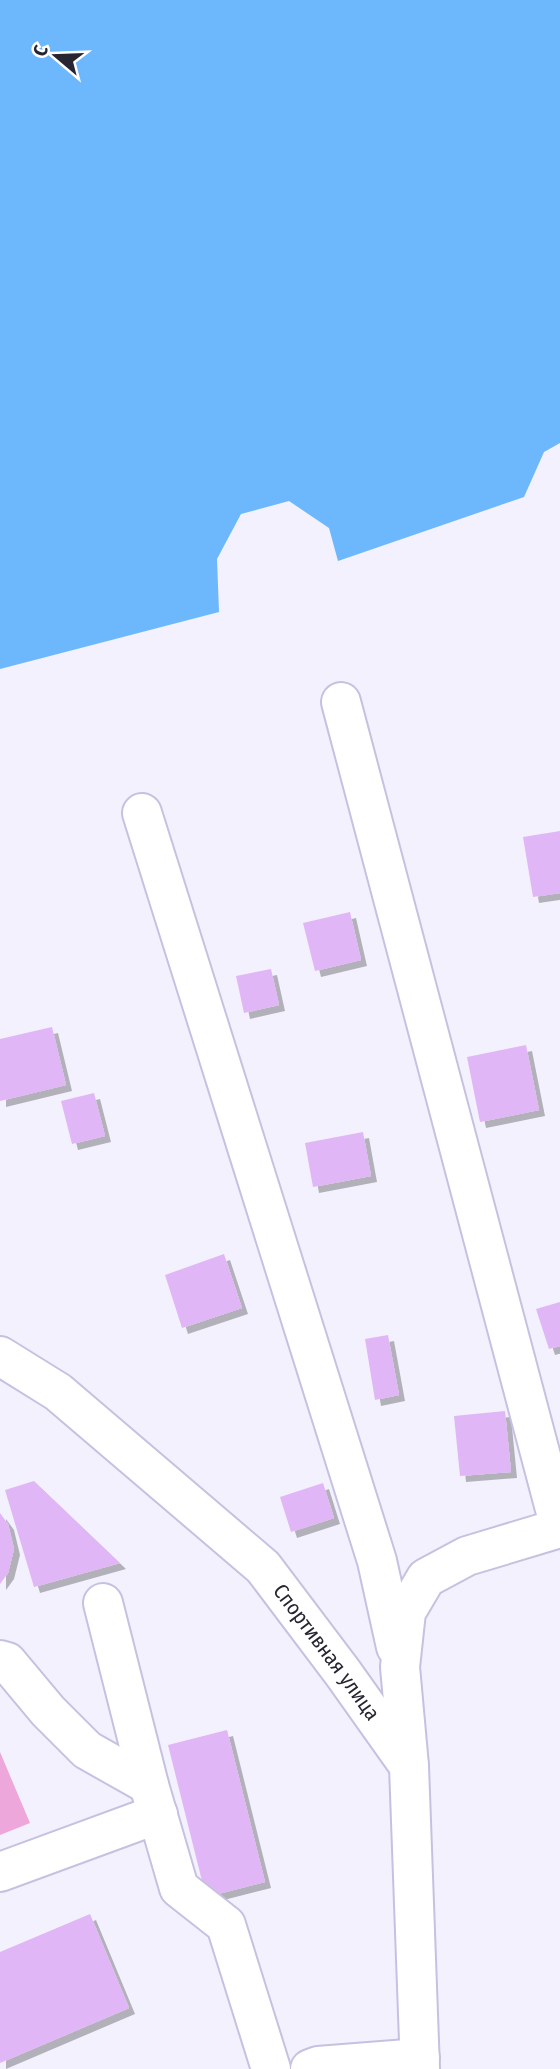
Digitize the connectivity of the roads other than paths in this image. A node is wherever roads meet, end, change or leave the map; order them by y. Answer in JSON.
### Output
{"nodes":[{"id":1,"x":341,"y":702,"type":"dead end"},
{"id":2,"x":142,"y":813,"type":"dead end"},
{"id":3,"x":0,"y":1356,"type":"edge"},
{"id":4,"x":103,"y":1603,"type":"dead end"},
{"id":5,"x":0,"y":1660,"type":"edge"},
{"id":6,"x":400,"y":1667,"type":"junction"},
{"id":7,"x":408,"y":1766,"type":"junction"},
{"id":8,"x":154,"y":1800,"type":"junction"},
{"id":9,"x":0,"y":1872,"type":"edge"},
{"id":10,"x":420,"y":2063,"type":"edge"},
{"id":11,"x":271,"y":2069,"type":"edge"},
{"id":12,"x":310,"y":2069,"type":"edge"}],
"edges":[{"from":1,"to":6,"type":"street"},
{"from":2,"to":6,"type":"street"},
{"from":3,"to":7,"type":"street","name":"Спортивная улица"},
{"from":4,"to":8,"type":"street"},
{"from":5,"to":8,"type":"street"},
{"from":6,"to":7,"type":"street"},
{"from":7,"to":10,"type":"street"},
{"from":8,"to":9,"type":"street"},
{"from":8,"to":11,"type":"street"},
{"from":10,"to":12,"type":"street"}]}
